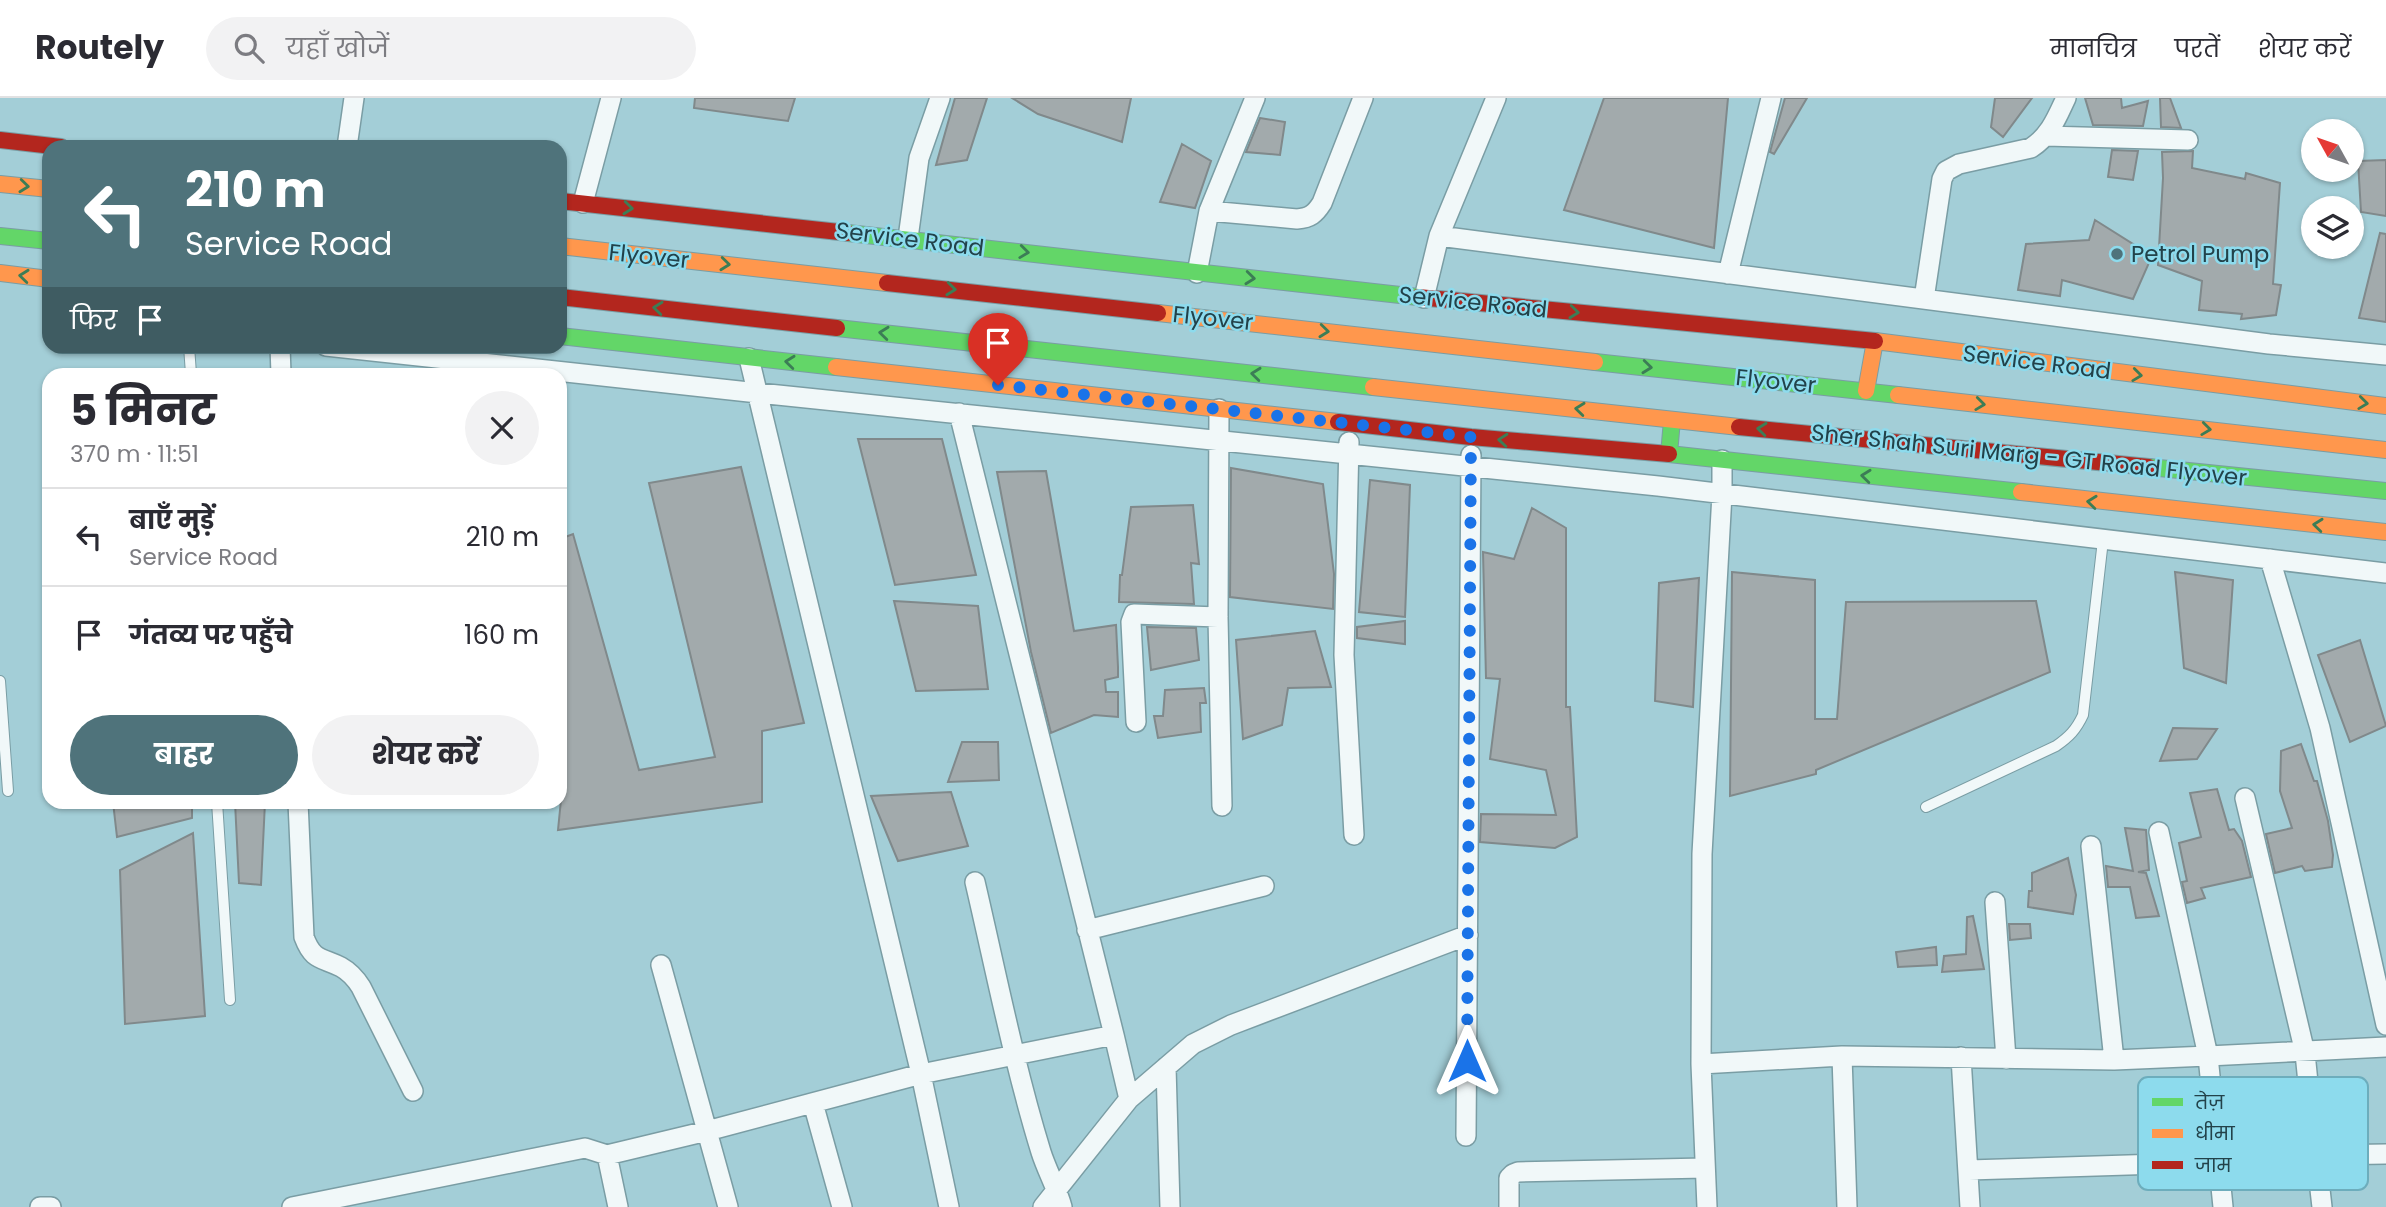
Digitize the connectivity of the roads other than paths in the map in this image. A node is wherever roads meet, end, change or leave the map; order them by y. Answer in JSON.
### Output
{"nodes":[{"id":1,"x":354,"y":98,"type":"edge"},
{"id":2,"x":611,"y":98,"type":"edge"},
{"id":3,"x":940,"y":98,"type":"edge"},
{"id":4,"x":1255,"y":98,"type":"edge"},
{"id":5,"x":1363,"y":98,"type":"edge"},
{"id":6,"x":1496,"y":98,"type":"edge"},
{"id":7,"x":1771,"y":98,"type":"edge"},
{"id":8,"x":2066,"y":98,"type":"edge"},
{"id":9,"x":2046,"y":136,"type":"junction"},
{"id":10,"x":0,"y":140,"type":"edge"},
{"id":11,"x":348,"y":140,"type":"edge"},
{"id":12,"x":2188,"y":140,"type":"dead end"},
{"id":13,"x":42,"y":145,"type":"edge"},
{"id":14,"x":0,"y":184,"type":"edge"},
{"id":15,"x":42,"y":188,"type":"edge"},
{"id":16,"x":567,"y":202,"type":"edge"},
{"id":17,"x":583,"y":203,"type":"junction"},
{"id":18,"x":1209,"y":211,"type":"junction"},
{"id":19,"x":0,"y":236,"type":"edge"},
{"id":20,"x":1439,"y":236,"type":"junction"},
{"id":21,"x":908,"y":238,"type":"junction"},
{"id":22,"x":42,"y":240,"type":"edge"},
{"id":23,"x":567,"y":247,"type":"edge"},
{"id":24,"x":0,"y":273,"type":"edge"},
{"id":25,"x":1197,"y":273,"type":"junction"},
{"id":26,"x":1728,"y":274,"type":"junction"},
{"id":27,"x":42,"y":278,"type":"edge"},
{"id":28,"x":567,"y":298,"type":"edge"},
{"id":29,"x":1424,"y":298,"type":"junction"},
{"id":30,"x":1924,"y":299,"type":"junction"},
{"id":31,"x":567,"y":337,"type":"edge"},
{"id":32,"x":1875,"y":341,"type":"junction"},
{"id":33,"x":400,"y":354,"type":"edge"},
{"id":34,"x":2386,"y":355,"type":"edge"},
{"id":35,"x":749,"y":358,"type":"junction"},
{"id":36,"x":528,"y":368,"type":"edge"},
{"id":37,"x":567,"y":372,"type":"edge"},
{"id":38,"x":1866,"y":391,"type":"junction"},
{"id":39,"x":758,"y":393,"type":"junction"},
{"id":40,"x":2386,"y":406,"type":"edge"},
{"id":41,"x":1219,"y":409,"type":"junction"},
{"id":42,"x":959,"y":413,"type":"junction"},
{"id":43,"x":1672,"y":420,"type":"junction"},
{"id":44,"x":1350,"y":423,"type":"junction"},
{"id":45,"x":1471,"y":437,"type":"junction"},
{"id":46,"x":1218,"y":441,"type":"junction"},
{"id":47,"x":2386,"y":450,"type":"edge"},
{"id":48,"x":1348,"y":454,"type":"junction"},
{"id":49,"x":1669,"y":454,"type":"junction"},
{"id":50,"x":1722,"y":460,"type":"junction"},
{"id":51,"x":1470,"y":466,"type":"junction"},
{"id":52,"x":2386,"y":491,"type":"edge"},
{"id":53,"x":1722,"y":494,"type":"junction"},
{"id":54,"x":2385,"y":532,"type":"edge"},
{"id":55,"x":2103,"y":540,"type":"junction"},
{"id":56,"x":2270,"y":559,"type":"junction"},
{"id":57,"x":2386,"y":573,"type":"edge"},
{"id":58,"x":1218,"y":617,"type":"junction"},
{"id":59,"x":0,"y":681,"type":"edge"},
{"id":60,"x":1136,"y":722,"type":"dead end"},
{"id":61,"x":8,"y":791,"type":"dead end"},
{"id":62,"x":2245,"y":798,"type":"dead end"},
{"id":63,"x":1222,"y":806,"type":"dead end"},
{"id":64,"x":1926,"y":807,"type":"dead end"},
{"id":65,"x":217,"y":809,"type":"edge"},
{"id":66,"x":298,"y":809,"type":"edge"},
{"id":67,"x":2159,"y":832,"type":"dead end"},
{"id":68,"x":1354,"y":835,"type":"dead end"},
{"id":69,"x":2091,"y":846,"type":"dead end"},
{"id":70,"x":975,"y":882,"type":"dead end"},
{"id":71,"x":1264,"y":886,"type":"dead end"},
{"id":72,"x":1995,"y":902,"type":"dead end"},
{"id":73,"x":1087,"y":930,"type":"junction"},
{"id":74,"x":1468,"y":935,"type":"junction"},
{"id":75,"x":661,"y":965,"type":"dead end"},
{"id":76,"x":230,"y":1000,"type":"dead end"},
{"id":77,"x":2386,"y":1025,"type":"edge"},
{"id":78,"x":1114,"y":1035,"type":"junction"},
{"id":79,"x":2386,"y":1047,"type":"edge"},
{"id":80,"x":2305,"y":1052,"type":"junction"},
{"id":81,"x":1015,"y":1055,"type":"junction"},
{"id":82,"x":1842,"y":1056,"type":"junction"},
{"id":83,"x":2208,"y":1056,"type":"junction"},
{"id":84,"x":1961,"y":1057,"type":"junction"},
{"id":85,"x":2006,"y":1059,"type":"junction"},
{"id":86,"x":2114,"y":1060,"type":"junction"},
{"id":87,"x":1701,"y":1064,"type":"junction"},
{"id":88,"x":1166,"y":1067,"type":"junction"},
{"id":89,"x":921,"y":1074,"type":"junction"},
{"id":90,"x":2210,"y":1077,"type":"edge"},
{"id":91,"x":2307,"y":1077,"type":"edge"},
{"id":92,"x":413,"y":1091,"type":"dead end"},
{"id":93,"x":1129,"y":1099,"type":"junction"},
{"id":94,"x":813,"y":1103,"type":"junction"},
{"id":95,"x":708,"y":1131,"type":"junction"},
{"id":96,"x":1466,"y":1136,"type":"dead end"},
{"id":97,"x":2368,"y":1154,"type":"edge"},
{"id":98,"x":2386,"y":1154,"type":"edge"},
{"id":99,"x":607,"y":1155,"type":"junction"},
{"id":100,"x":2138,"y":1165,"type":"edge"},
{"id":101,"x":1705,"y":1168,"type":"junction"},
{"id":102,"x":1969,"y":1170,"type":"junction"},
{"id":103,"x":1060,"y":1199,"type":"edge"},
{"id":104,"x":39,"y":1207,"type":"edge"},
{"id":105,"x":51,"y":1207,"type":"edge"},
{"id":106,"x":292,"y":1207,"type":"edge"},
{"id":107,"x":618,"y":1207,"type":"edge"},
{"id":108,"x":728,"y":1207,"type":"edge"},
{"id":109,"x":842,"y":1207,"type":"edge"},
{"id":110,"x":949,"y":1207,"type":"edge"},
{"id":111,"x":1042,"y":1207,"type":"edge"},
{"id":112,"x":1170,"y":1207,"type":"edge"},
{"id":113,"x":1509,"y":1207,"type":"edge"},
{"id":114,"x":1707,"y":1207,"type":"edge"},
{"id":115,"x":1847,"y":1207,"type":"edge"},
{"id":116,"x":1970,"y":1207,"type":"edge"}],
"edges":[{"from":1,"to":11,"type":"street"},
{"from":2,"to":17,"type":"street"},
{"from":3,"to":21,"type":"street"},
{"from":4,"to":18,"type":"street"},
{"from":5,"to":18,"type":"street"},
{"from":6,"to":20,"type":"street"},
{"from":7,"to":26,"type":"street"},
{"from":8,"to":9,"type":"street"},
{"from":9,"to":12,"type":"street"},
{"from":9,"to":30,"type":"street"},
{"from":10,"to":13,"type":"main road"},
{"from":14,"to":15,"type":"main road","one_way":true},
{"from":16,"to":17,"type":"main road","name":"Service Road"},
{"from":17,"to":21,"type":"main road","name":"Service Road","one_way":true},
{"from":18,"to":25,"type":"street"},
{"from":19,"to":22,"type":"main road"},
{"from":20,"to":26,"type":"street"},
{"from":20,"to":29,"type":"street"},
{"from":21,"to":25,"type":"main road","name":"Service Road","one_way":true},
{"from":23,"to":38,"type":"main road","name":"Flyover","one_way":true},
{"from":27,"to":24,"type":"main road","one_way":true},
{"from":25,"to":29,"type":"main road","name":"Service Road","one_way":true},
{"from":26,"to":30,"type":"street"},
{"from":43,"to":28,"type":"main road","one_way":true},
{"from":29,"to":32,"type":"main road","name":"Service Road","one_way":true},
{"from":30,"to":34,"type":"street"},
{"from":31,"to":35,"type":"main road"},
{"from":32,"to":38,"type":"main road"},
{"from":32,"to":40,"type":"main road","name":"Service Road","one_way":true},
{"from":33,"to":36,"type":"street"},
{"from":35,"to":39,"type":"street"},
{"from":41,"to":35,"type":"main road","one_way":true},
{"from":37,"to":39,"type":"street"},
{"from":38,"to":47,"type":"main road","name":"Sher Shah Suri Marg - GT Road Flyover","one_way":true},
{"from":39,"to":42,"type":"street"},
{"from":39,"to":89,"type":"street"},
{"from":41,"to":44,"type":"main road"},
{"from":41,"to":46,"type":"street"},
{"from":42,"to":46,"type":"street"},
{"from":42,"to":73,"type":"street"},
{"from":43,"to":49,"type":"main road"},
{"from":52,"to":43,"type":"main road","name":"Sher Shah Suri Marg - GT Road Flyover","one_way":true},
{"from":44,"to":45,"type":"main road"},
{"from":44,"to":48,"type":"street"},
{"from":49,"to":45,"type":"main road","one_way":true},
{"from":45,"to":51,"type":"street"},
{"from":46,"to":48,"type":"street"},
{"from":46,"to":58,"type":"street"},
{"from":48,"to":51,"type":"street"},
{"from":48,"to":68,"type":"street"},
{"from":49,"to":50,"type":"main road"},
{"from":50,"to":53,"type":"street"},
{"from":54,"to":50,"type":"main road","one_way":true},
{"from":51,"to":53,"type":"street"},
{"from":51,"to":74,"type":"street"},
{"from":53,"to":55,"type":"street"},
{"from":53,"to":87,"type":"street"},
{"from":55,"to":56,"type":"street"},
{"from":55,"to":64,"type":"lane"},
{"from":56,"to":57,"type":"street"},
{"from":56,"to":77,"type":"street"},
{"from":58,"to":60,"type":"street"},
{"from":58,"to":63,"type":"street"},
{"from":59,"to":61,"type":"lane"},
{"from":62,"to":80,"type":"street"},
{"from":65,"to":76,"type":"lane"},
{"from":66,"to":92,"type":"street"},
{"from":67,"to":83,"type":"street"},
{"from":69,"to":86,"type":"street"},
{"from":70,"to":81,"type":"street"},
{"from":71,"to":73,"type":"street"},
{"from":72,"to":85,"type":"street"},
{"from":73,"to":78,"type":"street"},
{"from":74,"to":88,"type":"street"},
{"from":74,"to":96,"type":"street"},
{"from":75,"to":95,"type":"street"},
{"from":78,"to":81,"type":"street"},
{"from":78,"to":93,"type":"street"},
{"from":79,"to":80,"type":"street"},
{"from":80,"to":83,"type":"street"},
{"from":80,"to":91,"type":"street"},
{"from":81,"to":89,"type":"street"},
{"from":81,"to":103,"type":"street"},
{"from":82,"to":84,"type":"street"},
{"from":82,"to":87,"type":"street"},
{"from":82,"to":115,"type":"street"},
{"from":83,"to":86,"type":"street"},
{"from":83,"to":90,"type":"street"},
{"from":84,"to":85,"type":"street"},
{"from":84,"to":102,"type":"street"},
{"from":85,"to":86,"type":"street"},
{"from":87,"to":101,"type":"street"},
{"from":88,"to":93,"type":"street"},
{"from":88,"to":112,"type":"street"},
{"from":89,"to":94,"type":"street"},
{"from":89,"to":110,"type":"street"},
{"from":93,"to":103,"type":"street"},
{"from":94,"to":95,"type":"street"},
{"from":94,"to":109,"type":"street"},
{"from":95,"to":99,"type":"street"},
{"from":95,"to":108,"type":"street"},
{"from":97,"to":98,"type":"street"},
{"from":99,"to":106,"type":"street"},
{"from":99,"to":107,"type":"street"},
{"from":100,"to":102,"type":"street"},
{"from":101,"to":113,"type":"street"},
{"from":101,"to":114,"type":"street"},
{"from":102,"to":116,"type":"street"},
{"from":103,"to":111,"type":"street"},
{"from":104,"to":105,"type":"street"}]}
